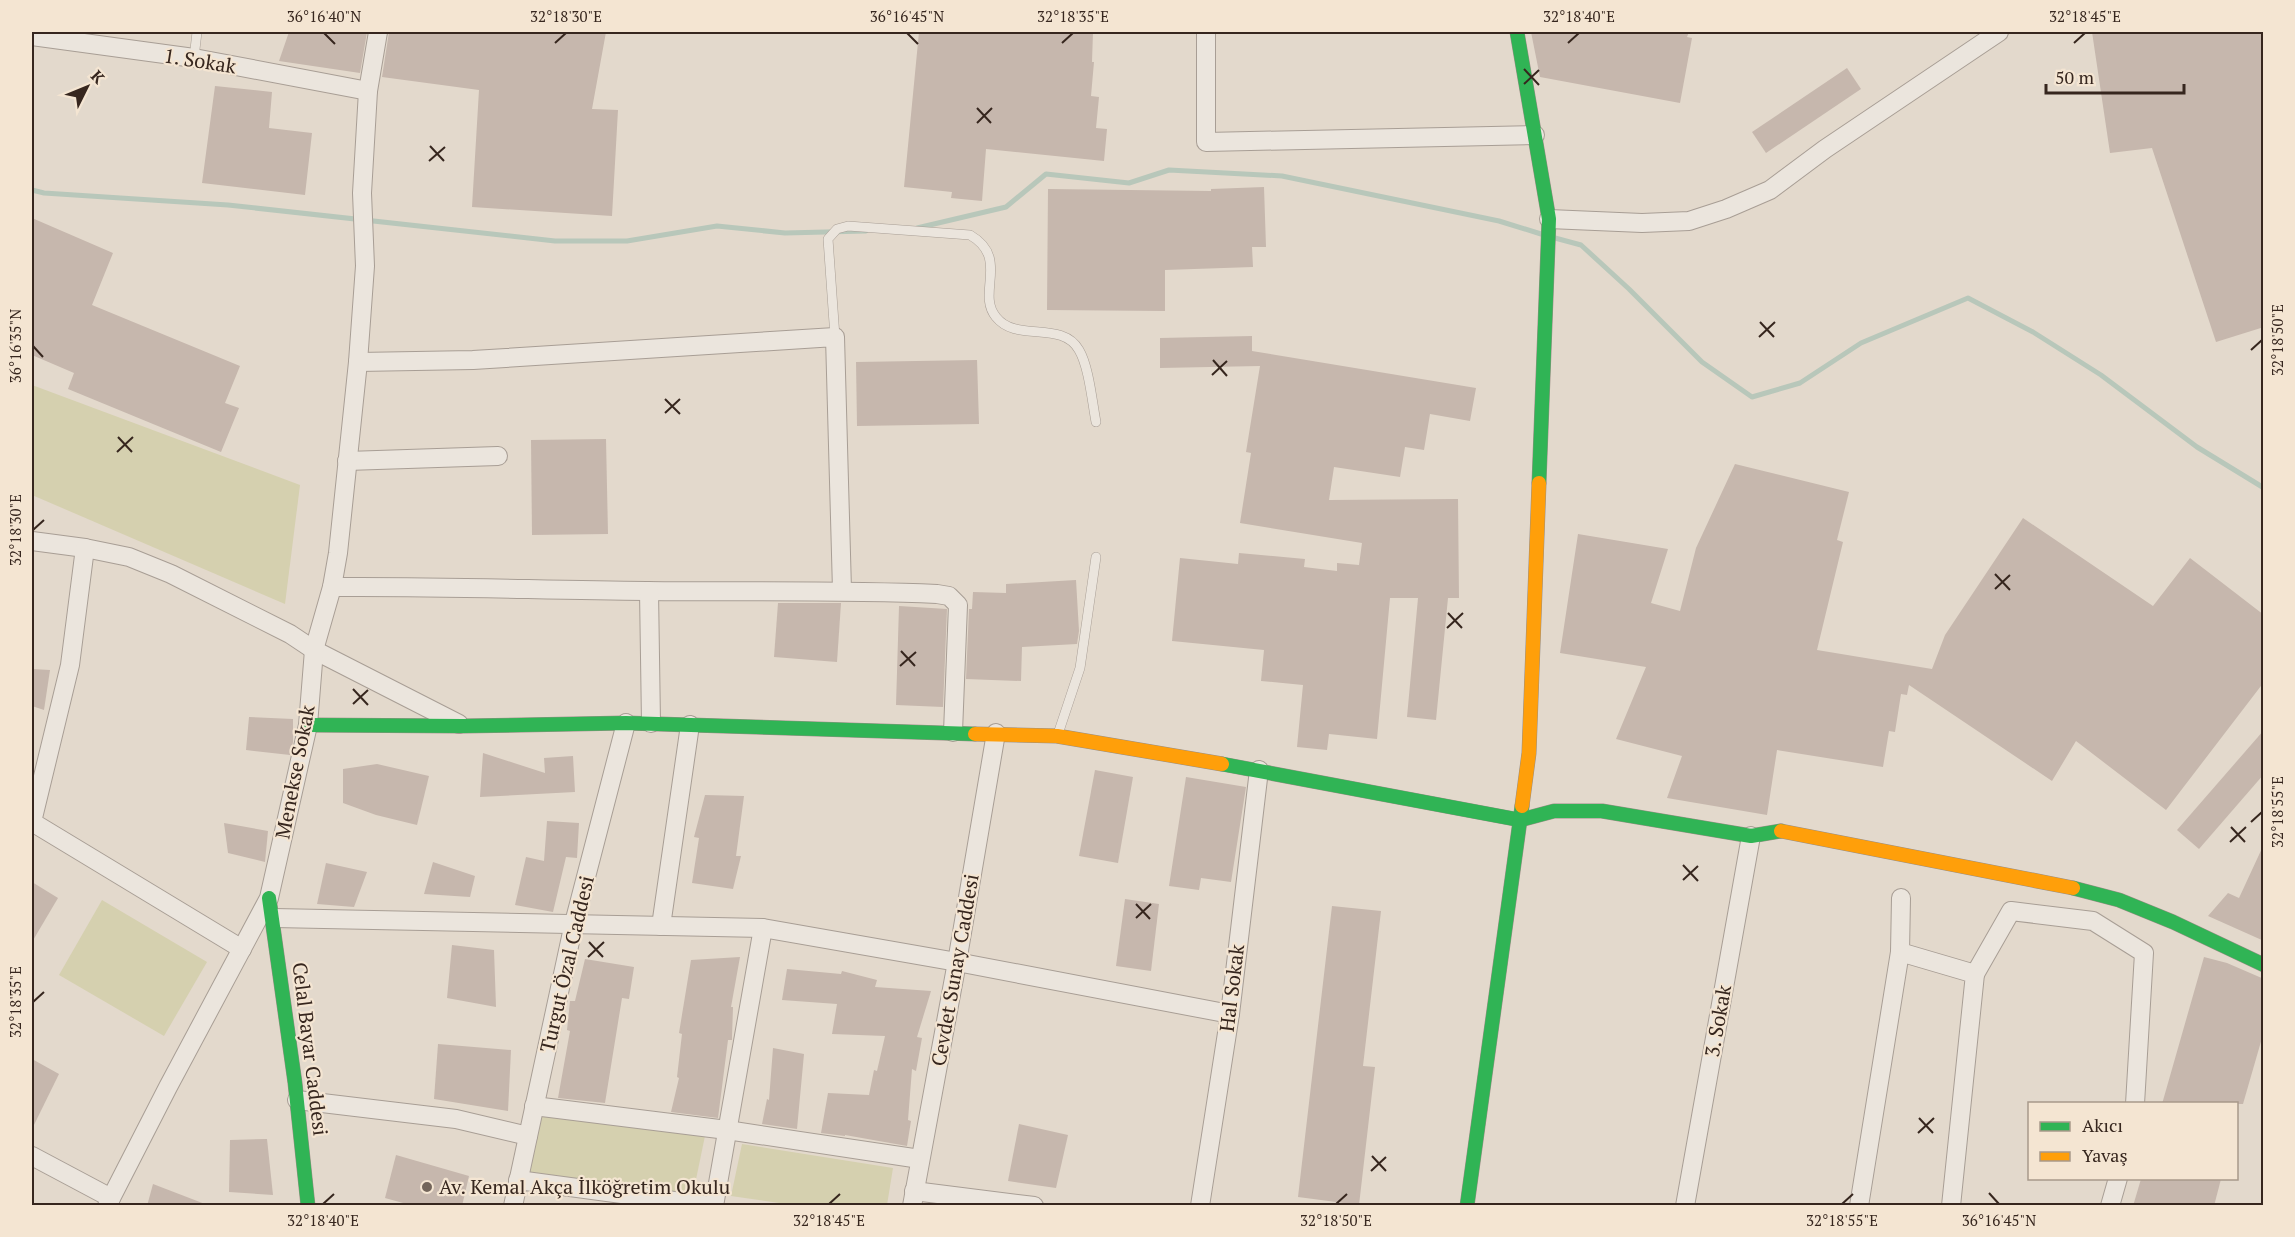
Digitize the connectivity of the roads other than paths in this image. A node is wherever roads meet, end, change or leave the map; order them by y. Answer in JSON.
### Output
{"nodes":[{"id":1,"x":197,"y":32,"type":"edge"},
{"id":2,"x":378,"y":32,"type":"edge"},
{"id":3,"x":1206,"y":32,"type":"edge"},
{"id":4,"x":1517,"y":32,"type":"edge"},
{"id":5,"x":1999,"y":32,"type":"edge"},
{"id":6,"x":32,"y":36,"type":"edge"},
{"id":7,"x":194,"y":58,"type":"junction"},
{"id":8,"x":368,"y":91,"type":"junction"},
{"id":9,"x":1535,"y":135,"type":"junction"},
{"id":10,"x":1549,"y":219,"type":"junction"},
{"id":11,"x":835,"y":338,"type":"junction"},
{"id":12,"x":358,"y":362,"type":"junction"},
{"id":13,"x":1096,"y":422,"type":"dead end"},
{"id":14,"x":498,"y":456,"type":"dead end"},
{"id":15,"x":347,"y":461,"type":"junction"},
{"id":16,"x":32,"y":541,"type":"edge"},
{"id":17,"x":85,"y":548,"type":"junction"},
{"id":18,"x":1096,"y":557,"type":"dead end"},
{"id":19,"x":332,"y":587,"type":"junction"},
{"id":20,"x":842,"y":590,"type":"junction"},
{"id":21,"x":649,"y":591,"type":"junction"},
{"id":22,"x":314,"y":650,"type":"junction"},
{"id":23,"x":626,"y":723,"type":"junction"},
{"id":24,"x":651,"y":723,"type":"junction"},
{"id":25,"x":308,"y":725,"type":"junction"},
{"id":26,"x":690,"y":725,"type":"junction"},
{"id":27,"x":463,"y":726,"type":"junction"},
{"id":28,"x":952,"y":732,"type":"junction"},
{"id":29,"x":996,"y":733,"type":"junction"},
{"id":30,"x":1057,"y":736,"type":"junction"},
{"id":31,"x":1259,"y":770,"type":"junction"},
{"id":32,"x":1520,"y":820,"type":"junction"},
{"id":33,"x":1751,"y":836,"type":"junction"},
{"id":34,"x":269,"y":898,"type":"junction"},
{"id":35,"x":1901,"y":898,"type":"dead end"},
{"id":36,"x":274,"y":918,"type":"junction"},
{"id":37,"x":574,"y":923,"type":"junction"},
{"id":38,"x":661,"y":926,"type":"junction"},
{"id":39,"x":763,"y":928,"type":"junction"},
{"id":40,"x":242,"y":949,"type":"junction"},
{"id":41,"x":1900,"y":952,"type":"junction"},
{"id":42,"x":957,"y":962,"type":"junction"},
{"id":43,"x":2264,"y":965,"type":"edge"},
{"id":44,"x":1975,"y":974,"type":"junction"},
{"id":45,"x":1230,"y":1014,"type":"junction"},
{"id":46,"x":297,"y":1100,"type":"junction"},
{"id":47,"x":2135,"y":1102,"type":"edge"},
{"id":48,"x":534,"y":1106,"type":"junction"},
{"id":49,"x":727,"y":1130,"type":"junction"},
{"id":50,"x":528,"y":1136,"type":"junction"},
{"id":51,"x":32,"y":1156,"type":"edge"},
{"id":52,"x":920,"y":1159,"type":"junction"},
{"id":53,"x":518,"y":1180,"type":"junction"},
{"id":54,"x":2118,"y":1180,"type":"edge"},
{"id":55,"x":913,"y":1198,"type":"edge"},
{"id":56,"x":109,"y":1202,"type":"edge"},
{"id":57,"x":1029,"y":1205,"type":"edge"},
{"id":58,"x":308,"y":1206,"type":"edge"},
{"id":59,"x":513,"y":1206,"type":"edge"},
{"id":60,"x":712,"y":1206,"type":"edge"},
{"id":61,"x":1200,"y":1206,"type":"edge"},
{"id":62,"x":1467,"y":1206,"type":"edge"},
{"id":63,"x":1685,"y":1206,"type":"edge"},
{"id":64,"x":1859,"y":1206,"type":"edge"},
{"id":65,"x":1951,"y":1206,"type":"edge"},
{"id":66,"x":2110,"y":1206,"type":"edge"}],
"edges":[{"from":1,"to":7,"type":"lane"},
{"from":2,"to":8,"type":"street","name":"Menekse Sokak"},
{"from":3,"to":9,"type":"street"},
{"from":4,"to":9,"type":"street"},
{"from":5,"to":10,"type":"street"},
{"from":6,"to":7,"type":"street","name":"1. Sokak"},
{"from":7,"to":8,"type":"street","name":"1. Sokak"},
{"from":8,"to":12,"type":"street","name":"Menekse Sokak"},
{"from":9,"to":10,"type":"street"},
{"from":10,"to":32,"type":"street"},
{"from":11,"to":12,"type":"street"},
{"from":11,"to":13,"type":"lane"},
{"from":11,"to":20,"type":"street"},
{"from":12,"to":15,"type":"street","name":"Menekse Sokak"},
{"from":14,"to":15,"type":"street"},
{"from":15,"to":19,"type":"street","name":"Menekse Sokak"},
{"from":16,"to":17,"type":"street"},
{"from":17,"to":22,"type":"street"},
{"from":17,"to":40,"type":"street"},
{"from":18,"to":30,"type":"lane"},
{"from":19,"to":21,"type":"street"},
{"from":19,"to":22,"type":"street","name":"Menekse Sokak"},
{"from":20,"to":21,"type":"street"},
{"from":20,"to":28,"type":"street"},
{"from":21,"to":24,"type":"street"},
{"from":22,"to":25,"type":"street","name":"Menekse Sokak"},
{"from":22,"to":27,"type":"street"},
{"from":23,"to":24,"type":"street"},
{"from":23,"to":27,"type":"street"},
{"from":23,"to":37,"type":"street","name":"Turgut Özal Caddesi"},
{"from":24,"to":26,"type":"street"},
{"from":25,"to":27,"type":"street"},
{"from":25,"to":34,"type":"street","name":"Menekse Sokak"},
{"from":26,"to":28,"type":"street"},
{"from":26,"to":38,"type":"street"},
{"from":28,"to":29,"type":"street"},
{"from":29,"to":30,"type":"street"},
{"from":29,"to":42,"type":"street","name":"Cevdet Sunay Caddesi"},
{"from":30,"to":31,"type":"street"},
{"from":31,"to":32,"type":"street"},
{"from":31,"to":45,"type":"street","name":"Hal Sokak"},
{"from":32,"to":33,"type":"street"},
{"from":32,"to":62,"type":"street"},
{"from":33,"to":43,"type":"street"},
{"from":33,"to":63,"type":"street","name":"3. Sokak"},
{"from":34,"to":36,"type":"street","name":"Celal Bayar Caddesi"},
{"from":34,"to":40,"type":"street","name":"Menekse Sokak"},
{"from":35,"to":41,"type":"street"},
{"from":36,"to":37,"type":"street"},
{"from":36,"to":46,"type":"street","name":"Celal Bayar Caddesi"},
{"from":37,"to":38,"type":"street"},
{"from":37,"to":48,"type":"street","name":"Turgut Özal Caddesi"},
{"from":38,"to":39,"type":"street"},
{"from":39,"to":42,"type":"street"},
{"from":39,"to":49,"type":"street"},
{"from":40,"to":56,"type":"street","name":"Menekse Sokak"},
{"from":41,"to":44,"type":"street"},
{"from":41,"to":64,"type":"street"},
{"from":42,"to":45,"type":"street"},
{"from":42,"to":52,"type":"street","name":"Cevdet Sunay Caddesi"},
{"from":44,"to":47,"type":"street"},
{"from":44,"to":65,"type":"street"},
{"from":45,"to":61,"type":"street","name":"Hal Sokak"},
{"from":46,"to":50,"type":"street"},
{"from":46,"to":58,"type":"street","name":"Celal Bayar Caddesi"},
{"from":48,"to":49,"type":"street"},
{"from":48,"to":50,"type":"street","name":"Turgut Özal Caddesi"},
{"from":49,"to":52,"type":"street"},
{"from":49,"to":60,"type":"street"},
{"from":50,"to":53,"type":"street","name":"Turgut Özal Caddesi"},
{"from":51,"to":56,"type":"street"},
{"from":52,"to":55,"type":"street","name":"Cevdet Sunay Caddesi"},
{"from":53,"to":59,"type":"street","name":"Turgut Özal Caddesi"},
{"from":53,"to":60,"type":"street"},
{"from":54,"to":66,"type":"street"},
{"from":55,"to":57,"type":"street"}]}
